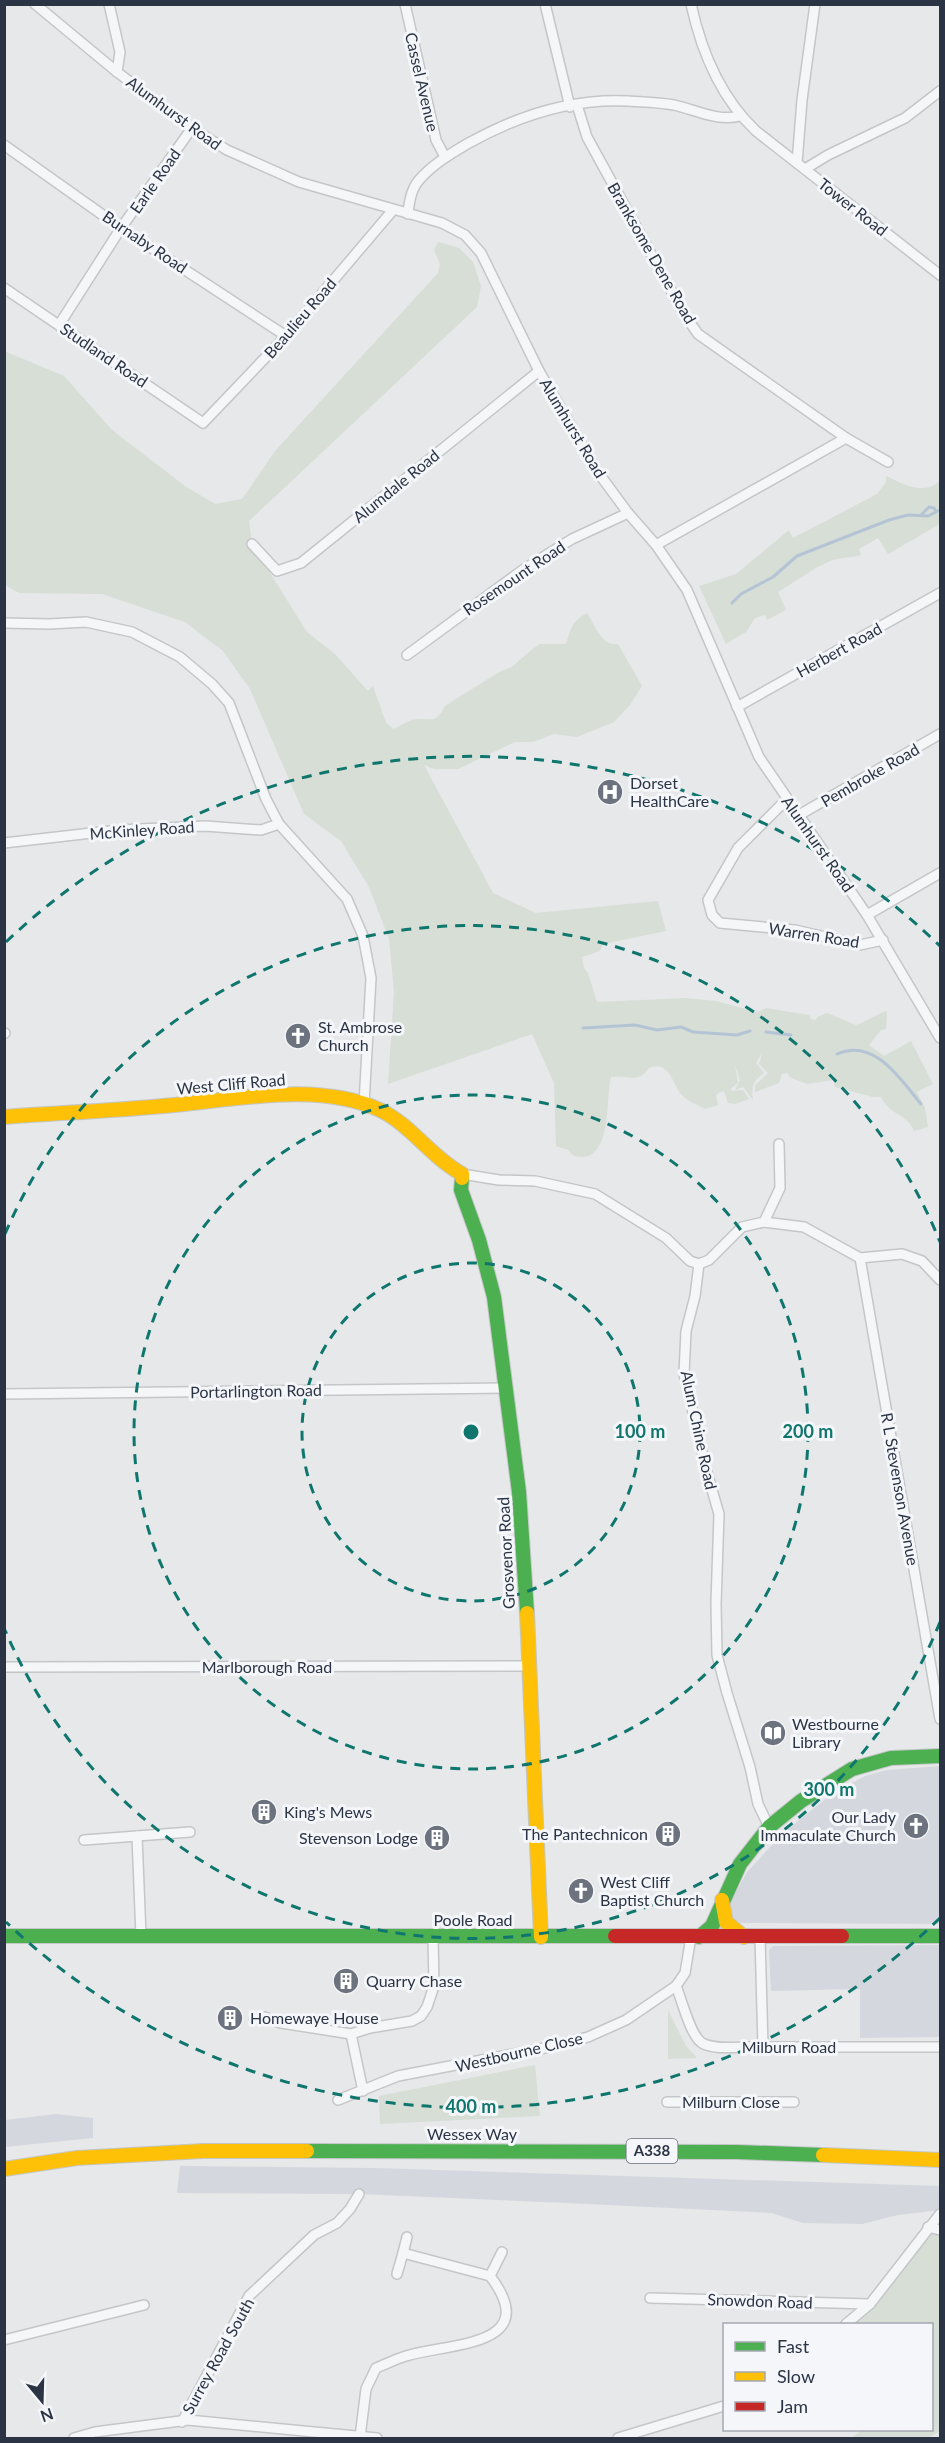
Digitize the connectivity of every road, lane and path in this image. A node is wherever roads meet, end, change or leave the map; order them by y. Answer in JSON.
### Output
{"nodes":[{"id":1,"x":35,"y":4,"type":"edge"},
{"id":2,"x":108,"y":4,"type":"edge"},
{"id":3,"x":405,"y":4,"type":"edge"},
{"id":4,"x":545,"y":4,"type":"edge"},
{"id":5,"x":691,"y":4,"type":"edge"},
{"id":6,"x":815,"y":4,"type":"edge"},
{"id":7,"x":117,"y":72,"type":"junction"},
{"id":8,"x":940,"y":91,"type":"edge"},
{"id":9,"x":574,"y":106,"type":"junction"},
{"id":10,"x":740,"y":116,"type":"junction"},
{"id":11,"x":192,"y":128,"type":"junction"},
{"id":12,"x":4,"y":145,"type":"edge"},
{"id":13,"x":446,"y":157,"type":"junction"},
{"id":14,"x":801,"y":166,"type":"junction"},
{"id":15,"x":393,"y":210,"type":"junction"},
{"id":16,"x":408,"y":214,"type":"junction"},
{"id":17,"x":121,"y":228,"type":"junction"},
{"id":18,"x":940,"y":276,"type":"edge"},
{"id":19,"x":4,"y":288,"type":"edge"},
{"id":20,"x":59,"y":325,"type":"junction"},
{"id":21,"x":286,"y":336,"type":"junction"},
{"id":22,"x":539,"y":371,"type":"junction"},
{"id":23,"x":203,"y":423,"type":"joint"},
{"id":24,"x":846,"y":438,"type":"junction"},
{"id":25,"x":888,"y":462,"type":"dead end"},
{"id":26,"x":628,"y":513,"type":"junction"},
{"id":27,"x":252,"y":544,"type":"dead end"},
{"id":28,"x":656,"y":545,"type":"junction"},
{"id":29,"x":940,"y":594,"type":"edge"},
{"id":30,"x":4,"y":623,"type":"edge"},
{"id":31,"x":407,"y":655,"type":"dead end"},
{"id":32,"x":737,"y":707,"type":"junction"},
{"id":33,"x":940,"y":734,"type":"edge"},
{"id":34,"x":786,"y":800,"type":"junction"},
{"id":35,"x":799,"y":815,"type":"junction"},
{"id":36,"x":279,"y":824,"type":"junction"},
{"id":37,"x":4,"y":843,"type":"edge"},
{"id":38,"x":940,"y":873,"type":"edge"},
{"id":39,"x":867,"y":915,"type":"junction"},
{"id":40,"x":883,"y":940,"type":"junction"},
{"id":41,"x":940,"y":1038,"type":"edge"},
{"id":42,"x":364,"y":1104,"type":"junction"},
{"id":43,"x":4,"y":1117,"type":"edge"},
{"id":44,"x":779,"y":1144,"type":"dead end"},
{"id":45,"x":462,"y":1174,"type":"junction"},
{"id":46,"x":764,"y":1222,"type":"junction"},
{"id":47,"x":860,"y":1258,"type":"junction"},
{"id":48,"x":699,"y":1264,"type":"junction"},
{"id":49,"x":940,"y":1280,"type":"edge"},
{"id":50,"x":507,"y":1388,"type":"junction"},
{"id":51,"x":4,"y":1394,"type":"edge"},
{"id":52,"x":530,"y":1666,"type":"junction"},
{"id":53,"x":4,"y":1667,"type":"edge"},
{"id":54,"x":940,"y":1719,"type":"edge"},
{"id":55,"x":940,"y":1756,"type":"edge"},
{"id":56,"x":769,"y":1827,"type":"junction"},
{"id":57,"x":190,"y":1832,"type":"dead end"},
{"id":58,"x":137,"y":1836,"type":"junction"},
{"id":59,"x":84,"y":1840,"type":"dead end"},
{"id":60,"x":722,"y":1900,"type":"junction"},
{"id":61,"x":4,"y":1936,"type":"edge"},
{"id":62,"x":141,"y":1936,"type":"junction"},
{"id":63,"x":940,"y":1936,"type":"edge"},
{"id":64,"x":433,"y":1937,"type":"junction"},
{"id":65,"x":541,"y":1937,"type":"junction"},
{"id":66,"x":695,"y":1937,"type":"junction"},
{"id":67,"x":744,"y":1937,"type":"junction"},
{"id":68,"x":760,"y":1937,"type":"junction"},
{"id":69,"x":676,"y":1986,"type":"junction"},
{"id":70,"x":254,"y":2019,"type":"dead end"},
{"id":71,"x":351,"y":2034,"type":"junction"},
{"id":72,"x":763,"y":2047,"type":"junction"},
{"id":73,"x":940,"y":2047,"type":"edge"},
{"id":74,"x":363,"y":2091,"type":"junction"},
{"id":75,"x":338,"y":2100,"type":"dead end"},
{"id":76,"x":667,"y":2102,"type":"dead end"},
{"id":77,"x":794,"y":2102,"type":"dead end"},
{"id":78,"x":937,"y":2159,"type":"edge"},
{"id":79,"x":4,"y":2169,"type":"edge"},
{"id":80,"x":359,"y":2194,"type":"dead end"},
{"id":81,"x":940,"y":2214,"type":"edge"},
{"id":82,"x":928,"y":2227,"type":"junction"},
{"id":83,"x":940,"y":2230,"type":"edge"},
{"id":84,"x":407,"y":2237,"type":"dead end"},
{"id":85,"x":502,"y":2252,"type":"dead end"},
{"id":86,"x":403,"y":2253,"type":"junction"},
{"id":87,"x":397,"y":2274,"type":"dead end"},
{"id":88,"x":490,"y":2276,"type":"junction"},
{"id":89,"x":650,"y":2298,"type":"dead end"},
{"id":90,"x":870,"y":2304,"type":"junction"},
{"id":91,"x":144,"y":2305,"type":"dead end"},
{"id":92,"x":848,"y":2323,"type":"edge"},
{"id":93,"x":4,"y":2340,"type":"edge"},
{"id":94,"x":723,"y":2406,"type":"edge"},
{"id":95,"x":182,"y":2422,"type":"junction"},
{"id":96,"x":360,"y":2437,"type":"junction"},
{"id":97,"x":74,"y":2439,"type":"edge"},
{"id":98,"x":377,"y":2439,"type":"edge"},
{"id":99,"x":618,"y":2439,"type":"edge"}],
"edges":[{"from":1,"to":7,"type":"street","name":"Alumhurst Road"},
{"from":2,"to":7,"type":"street"},
{"from":3,"to":13,"type":"street","name":"Cassel Avenue"},
{"from":4,"to":9,"type":"street"},
{"from":5,"to":10,"type":"street"},
{"from":6,"to":14,"type":"street"},
{"from":7,"to":11,"type":"street","name":"Alumhurst Road"},
{"from":8,"to":14,"type":"street","name":"Tower Road"},
{"from":9,"to":10,"type":"street"},
{"from":9,"to":13,"type":"street"},
{"from":9,"to":24,"type":"street","name":"Branksome Dene Road"},
{"from":10,"to":14,"type":"street"},
{"from":11,"to":15,"type":"street","name":"Alumhurst Road"},
{"from":11,"to":17,"type":"street","name":"Earle Road"},
{"from":12,"to":17,"type":"street","name":"Burnaby Road"},
{"from":13,"to":16,"type":"street"},
{"from":14,"to":18,"type":"street","name":"Tower Road"},
{"from":15,"to":16,"type":"street","name":"Alumhurst Road"},
{"from":15,"to":21,"type":"street","name":"Beaulieu Road"},
{"from":16,"to":22,"type":"street","name":"Alumhurst Road"},
{"from":17,"to":20,"type":"street","name":"Earle Road"},
{"from":17,"to":21,"type":"street","name":"Burnaby Road"},
{"from":19,"to":20,"type":"street","name":"Studland Road"},
{"from":20,"to":23,"type":"street","name":"Studland Road"},
{"from":21,"to":23,"type":"street","name":"Beaulieu Road"},
{"from":22,"to":26,"type":"street","name":"Alumhurst Road"},
{"from":22,"to":27,"type":"street","name":"Alumdale Road"},
{"from":24,"to":25,"type":"street","name":"Branksome Dene Road"},
{"from":24,"to":28,"type":"street"},
{"from":26,"to":28,"type":"street","name":"Alumhurst Road"},
{"from":26,"to":31,"type":"street","name":"Rosemount Road"},
{"from":28,"to":32,"type":"street","name":"Alumhurst Road"},
{"from":29,"to":32,"type":"street","name":"Herbert Road"},
{"from":30,"to":36,"type":"street"},
{"from":32,"to":34,"type":"street","name":"Alumhurst Road"},
{"from":33,"to":35,"type":"street","name":"Pembroke Road"},
{"from":34,"to":35,"type":"street","name":"Alumhurst Road"},
{"from":34,"to":40,"type":"street","name":"Warren Road"},
{"from":35,"to":39,"type":"street","name":"Alumhurst Road"},
{"from":36,"to":37,"type":"street","name":"McKinley Road"},
{"from":36,"to":42,"type":"street"},
{"from":38,"to":39,"type":"street"},
{"from":39,"to":40,"type":"street","name":"Alumhurst Road"},
{"from":40,"to":41,"type":"street","name":"Alumhurst Road"},
{"from":42,"to":43,"type":"main road","name":"West Cliff Road"},
{"from":42,"to":45,"type":"main road","name":"West Cliff Road"},
{"from":44,"to":46,"type":"street"},
{"from":45,"to":48,"type":"street","name":"West Cliff Road"},
{"from":45,"to":50,"type":"main road","name":"Grosvenor Road"},
{"from":46,"to":47,"type":"street"},
{"from":46,"to":48,"type":"street"},
{"from":47,"to":49,"type":"street"},
{"from":47,"to":54,"type":"street","name":"R L Stevenson Avenue"},
{"from":48,"to":56,"type":"street","name":"Alum Chine Road"},
{"from":50,"to":51,"type":"street","name":"Portarlington Road"},
{"from":50,"to":52,"type":"main road","name":"Grosvenor Road"},
{"from":52,"to":53,"type":"street","name":"Marlborough Road"},
{"from":52,"to":65,"type":"main road","name":"Grosvenor Road"},
{"from":55,"to":56,"type":"main road"},
{"from":56,"to":60,"type":"main road"},
{"from":57,"to":58,"type":"street"},
{"from":58,"to":59,"type":"street"},
{"from":58,"to":62,"type":"street"},
{"from":60,"to":66,"type":"main road"},
{"from":60,"to":67,"type":"main road"},
{"from":61,"to":62,"type":"main road","name":"Poole Road"},
{"from":62,"to":64,"type":"main road","name":"Poole Road"},
{"from":63,"to":68,"type":"main road","name":"Poole Road"},
{"from":64,"to":65,"type":"main road","name":"Poole Road"},
{"from":64,"to":71,"type":"street"},
{"from":65,"to":66,"type":"main road","name":"Poole Road"},
{"from":66,"to":67,"type":"main road","name":"Poole Road"},
{"from":66,"to":69,"type":"street"},
{"from":67,"to":68,"type":"main road","name":"Poole Road"},
{"from":68,"to":72,"type":"street"},
{"from":69,"to":72,"type":"street","name":"Milburn Road"},
{"from":69,"to":74,"type":"street","name":"Westbourne Close"},
{"from":70,"to":71,"type":"street"},
{"from":71,"to":74,"type":"street"},
{"from":72,"to":73,"type":"street","name":"Milburn Road"},
{"from":74,"to":75,"type":"street","name":"Westbourne Close"},
{"from":76,"to":77,"type":"street","name":"Milburn Close"},
{"from":78,"to":79,"type":"main road","name":"Wessex Way","number":"A338"},
{"from":80,"to":95,"type":"street","name":"Surrey Road South"},
{"from":81,"to":82,"type":"street"},
{"from":82,"to":83,"type":"street"},
{"from":82,"to":90,"type":"street"},
{"from":84,"to":86,"type":"street"},
{"from":85,"to":88,"type":"street"},
{"from":86,"to":87,"type":"street"},
{"from":86,"to":88,"type":"street"},
{"from":88,"to":96,"type":"street"},
{"from":89,"to":90,"type":"street","name":"Snowdon Road"},
{"from":90,"to":92,"type":"street"},
{"from":91,"to":93,"type":"street"},
{"from":94,"to":99,"type":"street"},
{"from":95,"to":96,"type":"street"},
{"from":95,"to":97,"type":"street"},
{"from":96,"to":98,"type":"street"}]}
